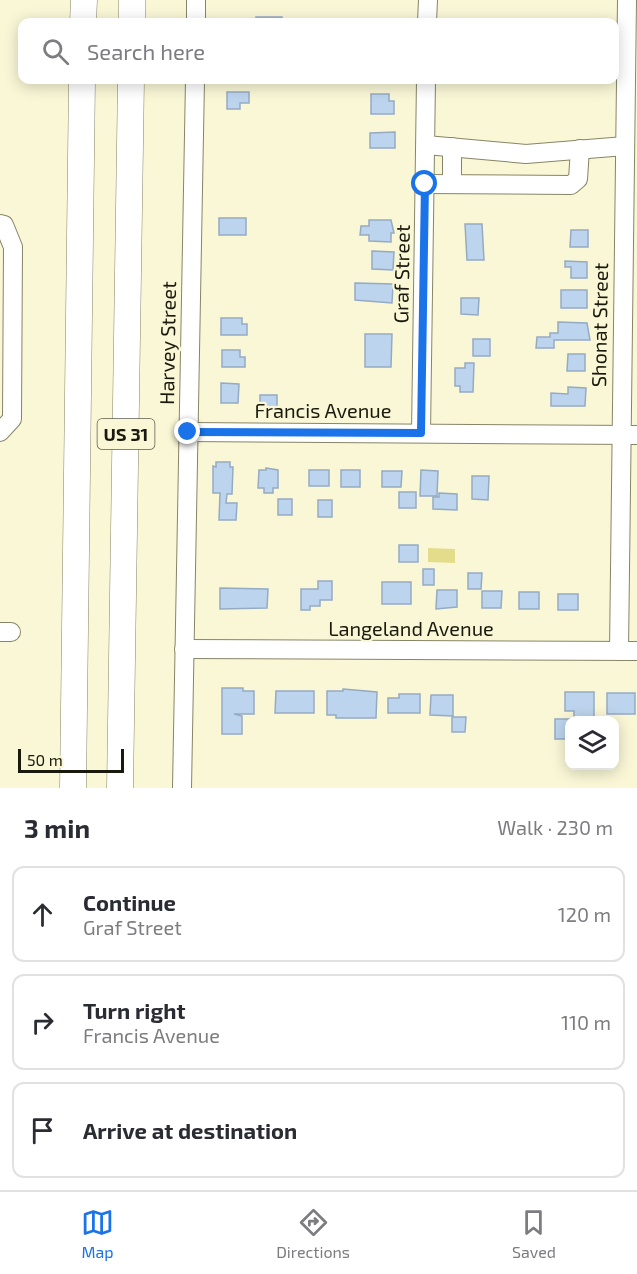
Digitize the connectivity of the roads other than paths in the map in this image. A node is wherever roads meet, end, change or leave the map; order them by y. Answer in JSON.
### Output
{"nodes":[{"id":1,"x":84,"y":0,"type":"edge"},
{"id":2,"x":132,"y":0,"type":"edge"},
{"id":3,"x":196,"y":0,"type":"edge"},
{"id":4,"x":428,"y":0,"type":"edge"},
{"id":5,"x":627,"y":0,"type":"edge"},
{"id":6,"x":83,"y":18,"type":"edge"},
{"id":7,"x":132,"y":18,"type":"edge"},
{"id":8,"x":196,"y":18,"type":"edge"},
{"id":9,"x":427,"y":18,"type":"edge"},
{"id":10,"x":82,"y":84,"type":"edge"},
{"id":11,"x":131,"y":84,"type":"edge"},
{"id":12,"x":195,"y":84,"type":"edge"},
{"id":13,"x":426,"y":84,"type":"edge"},
{"id":14,"x":426,"y":146,"type":"junction"},
{"id":15,"x":625,"y":146,"type":"junction"},
{"id":16,"x":452,"y":147,"type":"junction"},
{"id":17,"x":580,"y":149,"type":"junction"},
{"id":18,"x":425,"y":184,"type":"junction"},
{"id":19,"x":452,"y":184,"type":"junction"},
{"id":20,"x":2,"y":225,"type":"edge"},
{"id":21,"x":4,"y":428,"type":"edge"},
{"id":22,"x":188,"y":432,"type":"junction"},
{"id":23,"x":421,"y":433,"type":"junction"},
{"id":24,"x":629,"y":435,"type":"edge"},
{"id":25,"x":184,"y":650,"type":"junction"},
{"id":26,"x":628,"y":651,"type":"edge"},
{"id":27,"x":73,"y":788,"type":"edge"},
{"id":28,"x":120,"y":788,"type":"edge"},
{"id":29,"x":182,"y":788,"type":"edge"}],
"edges":[{"from":1,"to":6,"type":"highway"},
{"from":2,"to":7,"type":"highway"},
{"from":3,"to":8,"type":"street"},
{"from":4,"to":9,"type":"street"},
{"from":5,"to":15,"type":"street","name":"Shonat Street"},
{"from":10,"to":27,"type":"highway","number":"US 31"},
{"from":11,"to":28,"type":"highway","number":"US 31"},
{"from":12,"to":22,"type":"street","name":"Harvey Street"},
{"from":13,"to":14,"type":"street","name":"Graf Street"},
{"from":14,"to":16,"type":"street"},
{"from":14,"to":18,"type":"street","name":"Graf Street"},
{"from":15,"to":17,"type":"street"},
{"from":15,"to":24,"type":"street","name":"Shonat Street"},
{"from":16,"to":17,"type":"street"},
{"from":16,"to":19,"type":"street"},
{"from":17,"to":19,"type":"street"},
{"from":18,"to":19,"type":"street"},
{"from":18,"to":23,"type":"street","name":"Graf Street"},
{"from":20,"to":21,"type":"street"},
{"from":22,"to":23,"type":"street","name":"Francis Avenue"},
{"from":22,"to":25,"type":"street","name":"Harvey Street"},
{"from":23,"to":24,"type":"street","name":"Francis Avenue"},
{"from":24,"to":26,"type":"street","name":"Shonat Street"},
{"from":25,"to":26,"type":"street","name":"Langeland Avenue"},
{"from":25,"to":29,"type":"street","name":"Harvey Street"}]}
